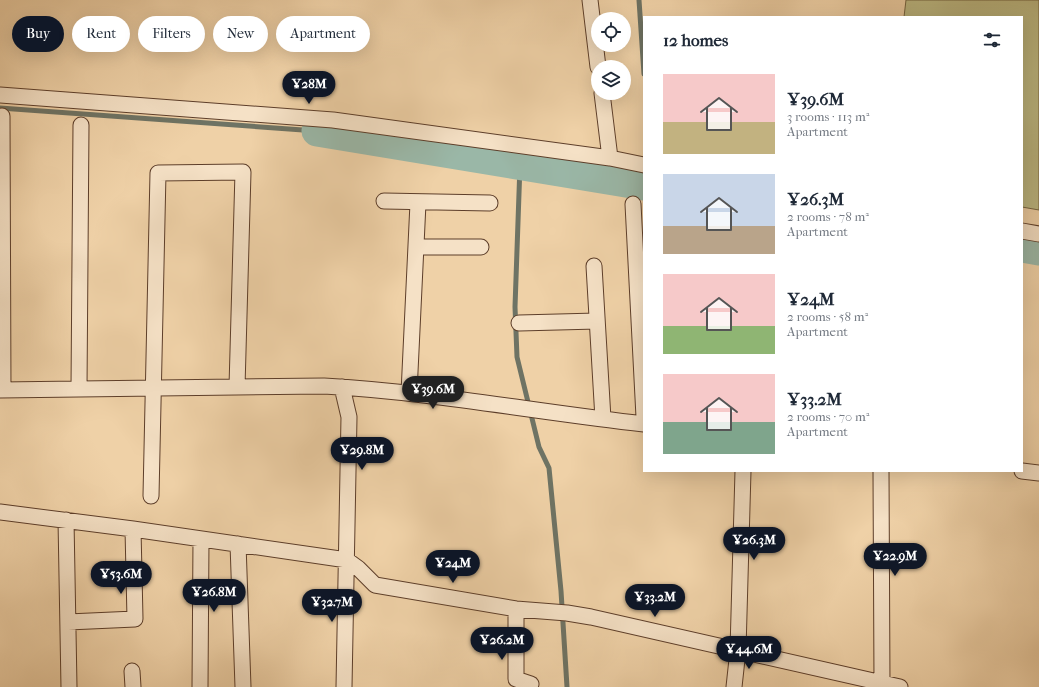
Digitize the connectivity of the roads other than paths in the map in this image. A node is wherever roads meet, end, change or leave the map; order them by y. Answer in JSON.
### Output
{"nodes":[{"id":1,"x":590,"y":0,"type":"edge"},
{"id":2,"x":597,"y":60,"type":"edge"},
{"id":3,"x":0,"y":95,"type":"edge"},
{"id":4,"x":603,"y":100,"type":"edge"},
{"id":5,"x":2,"y":116,"type":"dead end"},
{"id":6,"x":81,"y":125,"type":"dead end"},
{"id":7,"x":610,"y":158,"type":"junction"},
{"id":8,"x":643,"y":164,"type":"edge"},
{"id":9,"x":384,"y":202,"type":"dead end"},
{"id":10,"x":418,"y":203,"type":"junction"},
{"id":11,"x":490,"y":203,"type":"dead end"},
{"id":12,"x":633,"y":204,"type":"dead end"},
{"id":13,"x":1023,"y":231,"type":"edge"},
{"id":14,"x":1039,"y":234,"type":"edge"},
{"id":15,"x":417,"y":247,"type":"junction"},
{"id":16,"x":481,"y":247,"type":"dead end"},
{"id":17,"x":594,"y":266,"type":"dead end"},
{"id":18,"x":597,"y":321,"type":"junction"},
{"id":19,"x":519,"y":324,"type":"dead end"},
{"id":20,"x":238,"y":387,"type":"junction"},
{"id":21,"x":342,"y":387,"type":"junction"},
{"id":22,"x":153,"y":388,"type":"junction"},
{"id":23,"x":80,"y":389,"type":"junction"},
{"id":24,"x":2,"y":390,"type":"edge"},
{"id":25,"x":409,"y":393,"type":"junction"},
{"id":26,"x":643,"y":398,"type":"edge"},
{"id":27,"x":603,"y":420,"type":"junction"},
{"id":28,"x":643,"y":424,"type":"edge"},
{"id":29,"x":1023,"y":471,"type":"edge"},
{"id":30,"x":743,"y":472,"type":"edge"},
{"id":31,"x":881,"y":472,"type":"edge"},
{"id":32,"x":1039,"y":473,"type":"edge"},
{"id":33,"x":151,"y":496,"type":"dead end"},
{"id":34,"x":0,"y":512,"type":"edge"},
{"id":35,"x":66,"y":520,"type":"junction"},
{"id":36,"x":133,"y":529,"type":"junction"},
{"id":37,"x":201,"y":539,"type":"junction"},
{"id":38,"x":238,"y":544,"type":"junction"},
{"id":39,"x":346,"y":560,"type":"junction"},
{"id":40,"x":516,"y":609,"type":"junction"},
{"id":41,"x":68,"y":622,"type":"junction"},
{"id":42,"x":738,"y":650,"type":"junction"},
{"id":43,"x":132,"y":671,"type":"dead end"},
{"id":44,"x":874,"y":683,"type":"edge"},
{"id":45,"x":531,"y":684,"type":"dead end"},
{"id":46,"x":69,"y":687,"type":"edge"},
{"id":47,"x":133,"y":687,"type":"edge"},
{"id":48,"x":200,"y":687,"type":"edge"},
{"id":49,"x":243,"y":687,"type":"edge"},
{"id":50,"x":344,"y":687,"type":"edge"},
{"id":51,"x":734,"y":687,"type":"edge"},
{"id":52,"x":900,"y":687,"type":"edge"}],
"edges":[{"from":1,"to":2,"type":"street"},
{"from":3,"to":7,"type":"street"},
{"from":4,"to":7,"type":"street"},
{"from":5,"to":24,"type":"street"},
{"from":6,"to":23,"type":"street"},
{"from":7,"to":8,"type":"street"},
{"from":9,"to":10,"type":"street"},
{"from":10,"to":11,"type":"street"},
{"from":10,"to":15,"type":"street"},
{"from":12,"to":26,"type":"street"},
{"from":13,"to":14,"type":"street"},
{"from":15,"to":16,"type":"street"},
{"from":15,"to":25,"type":"street"},
{"from":17,"to":18,"type":"street"},
{"from":18,"to":19,"type":"street"},
{"from":18,"to":27,"type":"street"},
{"from":20,"to":21,"type":"street"},
{"from":20,"to":22,"type":"street"},
{"from":20,"to":22,"type":"street"},
{"from":21,"to":25,"type":"street"},
{"from":21,"to":39,"type":"street"},
{"from":22,"to":23,"type":"street"},
{"from":22,"to":33,"type":"street"},
{"from":23,"to":24,"type":"street"},
{"from":25,"to":27,"type":"street"},
{"from":27,"to":28,"type":"street"},
{"from":29,"to":32,"type":"street"},
{"from":30,"to":42,"type":"street"},
{"from":31,"to":44,"type":"street"},
{"from":34,"to":35,"type":"street"},
{"from":35,"to":36,"type":"street"},
{"from":35,"to":41,"type":"street"},
{"from":36,"to":37,"type":"street"},
{"from":36,"to":41,"type":"street"},
{"from":37,"to":38,"type":"street"},
{"from":37,"to":48,"type":"street"},
{"from":38,"to":39,"type":"street"},
{"from":38,"to":49,"type":"street"},
{"from":39,"to":40,"type":"street"},
{"from":39,"to":50,"type":"street"},
{"from":40,"to":42,"type":"street"},
{"from":40,"to":45,"type":"street"},
{"from":41,"to":46,"type":"street"},
{"from":42,"to":44,"type":"street"},
{"from":42,"to":51,"type":"street"},
{"from":43,"to":47,"type":"street"},
{"from":44,"to":52,"type":"street"}]}
